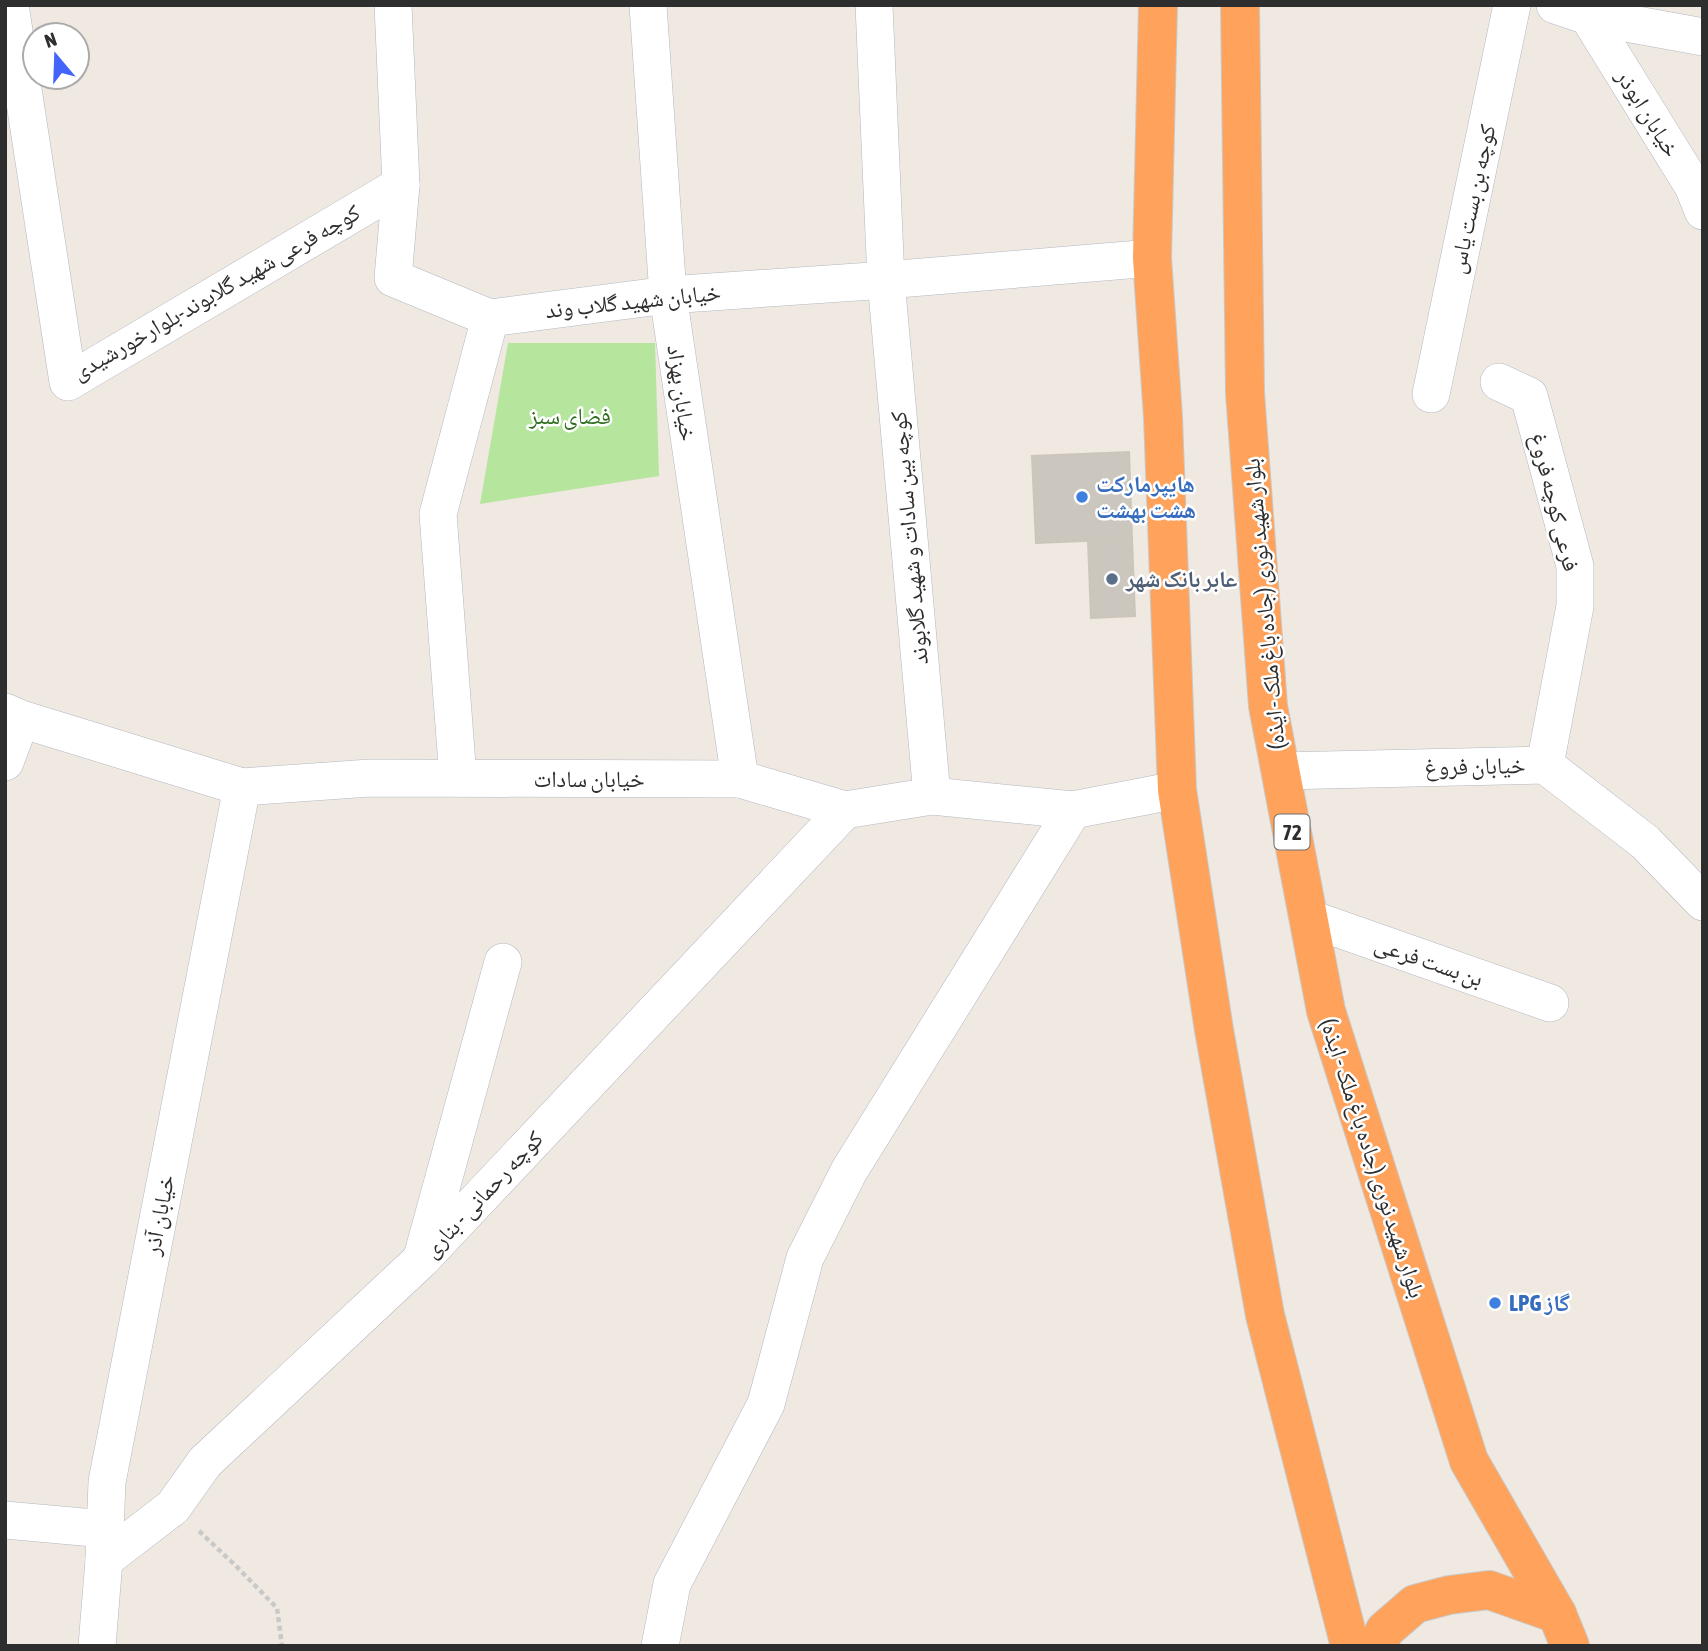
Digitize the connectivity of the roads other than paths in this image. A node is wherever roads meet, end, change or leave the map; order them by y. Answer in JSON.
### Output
{"nodes":[{"id":1,"x":10,"y":5,"type":"edge"},
{"id":2,"x":393,"y":5,"type":"edge"},
{"id":3,"x":648,"y":5,"type":"edge"},
{"id":4,"x":874,"y":5,"type":"edge"},
{"id":5,"x":1158,"y":5,"type":"edge"},
{"id":6,"x":1240,"y":5,"type":"edge"},
{"id":7,"x":1512,"y":5,"type":"edge"},
{"id":8,"x":1571,"y":11,"type":"edge"},
{"id":9,"x":1703,"y":37,"type":"edge"},
{"id":10,"x":401,"y":185,"type":"junction"},
{"id":11,"x":1703,"y":211,"type":"edge"},
{"id":12,"x":1152,"y":258,"type":"junction"},
{"id":13,"x":886,"y":280,"type":"junction"},
{"id":14,"x":668,"y":295,"type":"junction"},
{"id":15,"x":490,"y":318,"type":"junction"},
{"id":16,"x":1499,"y":382,"type":"dead end"},
{"id":17,"x":1431,"y":394,"type":"dead end"},
{"id":18,"x":13,"y":715,"type":"edge"},
{"id":19,"x":5,"y":762,"type":"edge"},
{"id":20,"x":1545,"y":765,"type":"junction"},
{"id":21,"x":1280,"y":771,"type":"junction"},
{"id":22,"x":458,"y":778,"type":"junction"},
{"id":23,"x":740,"y":779,"type":"junction"},
{"id":24,"x":242,"y":787,"type":"junction"},
{"id":25,"x":1177,"y":790,"type":"junction"},
{"id":26,"x":932,"y":796,"type":"junction"},
{"id":27,"x":845,"y":810,"type":"junction"},
{"id":28,"x":1073,"y":810,"type":"junction"},
{"id":29,"x":1703,"y":902,"type":"edge"},
{"id":30,"x":1308,"y":918,"type":"junction"},
{"id":31,"x":503,"y":962,"type":"dead end"},
{"id":32,"x":1550,"y":1003,"type":"dead end"},
{"id":33,"x":422,"y":1259,"type":"junction"},
{"id":34,"x":5,"y":1520,"type":"edge"},
{"id":35,"x":105,"y":1544,"type":"junction"},
{"id":36,"x":1563,"y":1630,"type":"edge"},
{"id":37,"x":97,"y":1646,"type":"edge"},
{"id":38,"x":660,"y":1646,"type":"edge"},
{"id":39,"x":1350,"y":1646,"type":"edge"},
{"id":40,"x":1377,"y":1646,"type":"edge"}],
"edges":[{"from":1,"to":10,"type":"street","name":"کوچه فرعی شهید گلابوند-بلوارخورشیدی"},
{"from":2,"to":10,"type":"street","name":"خیابان شهید گلاب وند"},
{"from":3,"to":14,"type":"street","name":"خیابان بهزاد"},
{"from":4,"to":13,"type":"street","name":"کوچه بین سادات و شهید گلابوند"},
{"from":5,"to":12,"type":"highway"},
{"from":6,"to":21,"type":"highway","name":"بلوار شهید نوری (جاده باغ ملک - ایذه)","number":"72"},
{"from":7,"to":17,"type":"street","name":"کوچه بن بست یاس"},
{"from":8,"to":9,"type":"street"},
{"from":8,"to":11,"type":"street","name":"خیابان ابوذر"},
{"from":10,"to":15,"type":"street","name":"خیابان شهید گلاب وند"},
{"from":12,"to":13,"type":"street","name":"خیابان شهید گلاب وند"},
{"from":12,"to":25,"type":"highway"},
{"from":13,"to":14,"type":"street","name":"خیابان شهید گلاب وند"},
{"from":13,"to":26,"type":"street","name":"کوچه بین سادات و شهید گلابوند"},
{"from":14,"to":15,"type":"street","name":"خیابان شهید گلاب وند"},
{"from":14,"to":23,"type":"street","name":"خیابان بهزاد"},
{"from":15,"to":22,"type":"street"},
{"from":16,"to":20,"type":"street","name":"فرعی کوچه فروغ"},
{"from":18,"to":19,"type":"street"},
{"from":18,"to":24,"type":"street","name":"خیابان سادات"},
{"from":20,"to":21,"type":"street","name":"خیابان فروغ"},
{"from":20,"to":29,"type":"street","name":"خیابان فروغ"},
{"from":21,"to":30,"type":"highway","name":"بلوار شهید نوری (جاده باغ ملک - ایذه)","number":"72"},
{"from":22,"to":23,"type":"street","name":"خیابان سادات"},
{"from":22,"to":24,"type":"street","name":"خیابان سادات"},
{"from":23,"to":27,"type":"street","name":"خیابان سادات"},
{"from":24,"to":35,"type":"street","name":"خیابان آذر"},
{"from":25,"to":28,"type":"street","name":"خیابان سادات"},
{"from":25,"to":39,"type":"highway"},
{"from":26,"to":27,"type":"street","name":"خیابان سادات"},
{"from":26,"to":28,"type":"street","name":"خیابان سادات"},
{"from":27,"to":33,"type":"street","name":"کوچه رحمانی - بناری"},
{"from":28,"to":38,"type":"street"},
{"from":30,"to":32,"type":"street","name":"بن بست فرعی"},
{"from":30,"to":36,"type":"highway","name":"بلوار شهید نوری (جاده باغ ملک - ایذه)","number":"72"},
{"from":31,"to":33,"type":"street"},
{"from":33,"to":35,"type":"street","name":"کوچه رحمانی - بناری"},
{"from":34,"to":35,"type":"street"},
{"from":35,"to":37,"type":"street","name":"خیابان آذر"},
{"from":36,"to":40,"type":"highway"}]}
